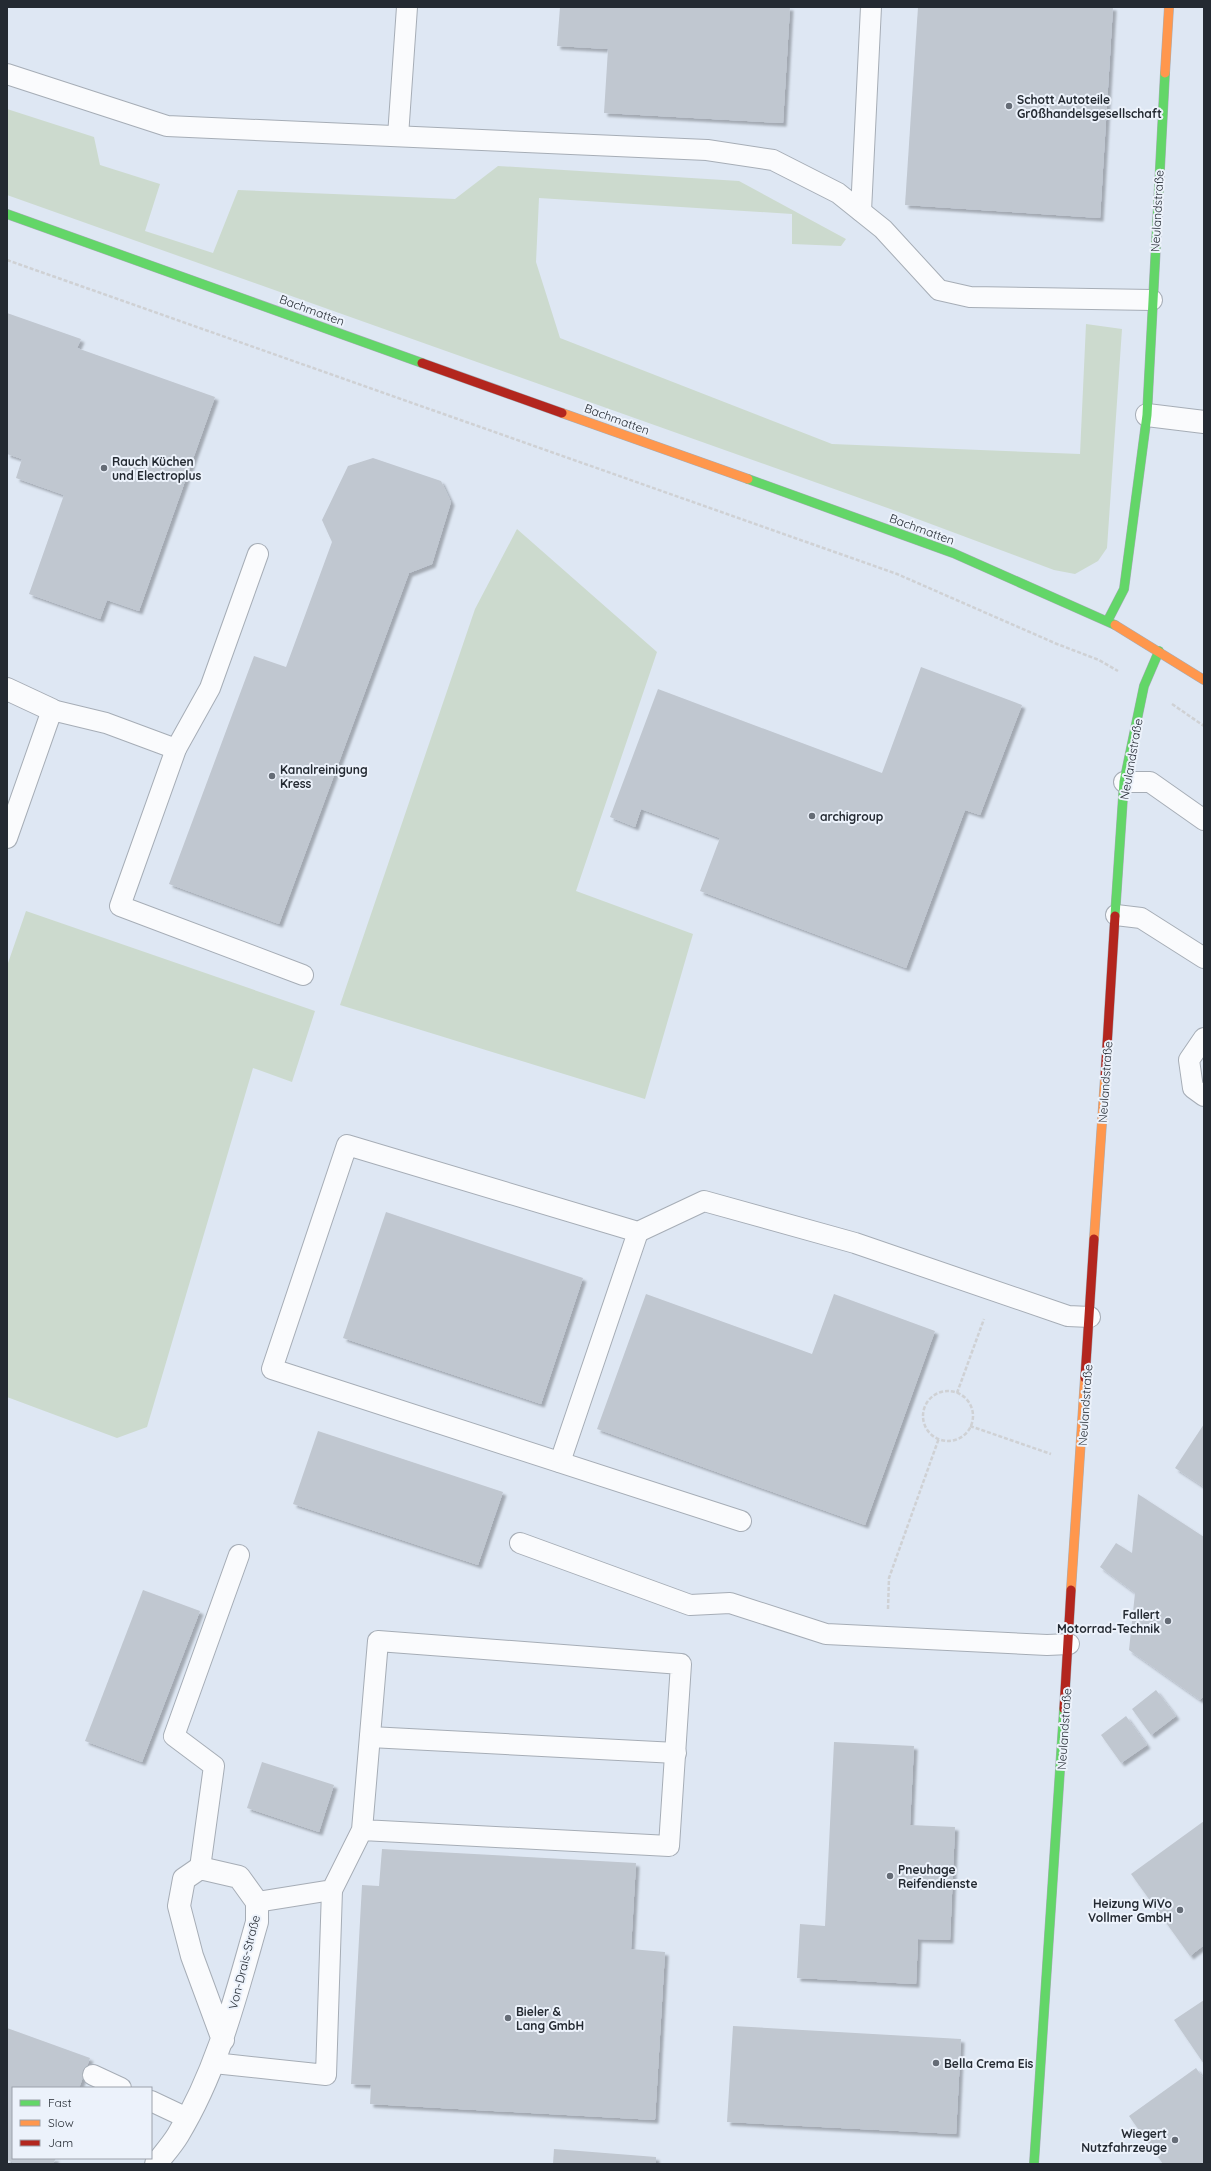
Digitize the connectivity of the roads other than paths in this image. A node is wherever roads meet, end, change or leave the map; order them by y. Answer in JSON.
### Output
{"nodes":[{"id":1,"x":407,"y":7,"type":"edge"},
{"id":2,"x":871,"y":7,"type":"edge"},
{"id":3,"x":1169,"y":7,"type":"edge"},
{"id":4,"x":7,"y":74,"type":"edge"},
{"id":5,"x":398,"y":136,"type":"junction"},
{"id":6,"x":861,"y":211,"type":"junction"},
{"id":7,"x":7,"y":214,"type":"edge"},
{"id":8,"x":1152,"y":300,"type":"junction"},
{"id":9,"x":1147,"y":415,"type":"junction"},
{"id":10,"x":1204,"y":422,"type":"edge"},
{"id":11,"x":258,"y":554,"type":"dead end"},
{"id":12,"x":1108,"y":620,"type":"junction"},
{"id":13,"x":1159,"y":651,"type":"junction"},
{"id":14,"x":1204,"y":680,"type":"edge"},
{"id":15,"x":7,"y":689,"type":"edge"},
{"id":16,"x":52,"y":710,"type":"junction"},
{"id":17,"x":176,"y":749,"type":"junction"},
{"id":18,"x":1124,"y":782,"type":"junction"},
{"id":19,"x":1204,"y":820,"type":"edge"},
{"id":20,"x":7,"y":838,"type":"edge"},
{"id":21,"x":1116,"y":915,"type":"junction"},
{"id":22,"x":1204,"y":958,"type":"edge"},
{"id":23,"x":303,"y":975,"type":"dead end"},
{"id":24,"x":1204,"y":1038,"type":"edge"},
{"id":25,"x":1204,"y":1096,"type":"edge"},
{"id":26,"x":638,"y":1232,"type":"junction"},
{"id":27,"x":1090,"y":1317,"type":"junction"},
{"id":28,"x":560,"y":1462,"type":"junction"},
{"id":29,"x":741,"y":1521,"type":"dead end"},
{"id":30,"x":520,"y":1543,"type":"dead end"},
{"id":31,"x":239,"y":1555,"type":"dead end"},
{"id":32,"x":1069,"y":1644,"type":"junction"},
{"id":33,"x":370,"y":1737,"type":"junction"},
{"id":34,"x":676,"y":1752,"type":"junction"},
{"id":35,"x":362,"y":1830,"type":"junction"},
{"id":36,"x":200,"y":1868,"type":"junction"},
{"id":37,"x":332,"y":1890,"type":"junction"},
{"id":38,"x":257,"y":1902,"type":"junction"},
{"id":39,"x":223,"y":2040,"type":"junction"},
{"id":40,"x":214,"y":2063,"type":"junction"},
{"id":41,"x":93,"y":2075,"type":"dead end"},
{"id":42,"x":119,"y":2087,"type":"edge"},
{"id":43,"x":152,"y":2101,"type":"edge"},
{"id":44,"x":187,"y":2118,"type":"junction"},
{"id":45,"x":156,"y":2164,"type":"edge"},
{"id":46,"x":1034,"y":2164,"type":"edge"}],
"edges":[{"from":1,"to":5,"type":"lane"},
{"from":2,"to":6,"type":"lane"},
{"from":3,"to":8,"type":"street","name":"Neulandstraße"},
{"from":4,"to":5,"type":"lane"},
{"from":5,"to":6,"type":"lane"},
{"from":6,"to":8,"type":"lane"},
{"from":7,"to":12,"type":"street","name":"Bachmatten"},
{"from":8,"to":9,"type":"street","name":"Neulandstraße"},
{"from":9,"to":10,"type":"street"},
{"from":9,"to":12,"type":"street","name":"Neulandstraße"},
{"from":11,"to":17,"type":"lane"},
{"from":12,"to":13,"type":"street","name":"Bachmatten"},
{"from":13,"to":14,"type":"street","name":"Bachmatten"},
{"from":13,"to":18,"type":"street","name":"Neulandstraße"},
{"from":15,"to":16,"type":"street"},
{"from":16,"to":17,"type":"lane"},
{"from":16,"to":20,"type":"lane"},
{"from":17,"to":23,"type":"lane"},
{"from":18,"to":19,"type":"lane"},
{"from":18,"to":21,"type":"street","name":"Neulandstraße"},
{"from":21,"to":22,"type":"lane"},
{"from":21,"to":27,"type":"street","name":"Neulandstraße"},
{"from":24,"to":25,"type":"lane"},
{"from":26,"to":27,"type":"lane"},
{"from":26,"to":28,"type":"lane"},
{"from":26,"to":28,"type":"lane"},
{"from":27,"to":32,"type":"street","name":"Neulandstraße"},
{"from":28,"to":29,"type":"lane"},
{"from":30,"to":32,"type":"lane"},
{"from":31,"to":36,"type":"lane"},
{"from":32,"to":46,"type":"street","name":"Neulandstraße"},
{"from":33,"to":34,"type":"lane"},
{"from":33,"to":34,"type":"lane"},
{"from":33,"to":35,"type":"lane"},
{"from":34,"to":35,"type":"lane"},
{"from":35,"to":37,"type":"lane"},
{"from":36,"to":38,"type":"street","name":"Von-Drais-Straße"},
{"from":36,"to":39,"type":"street","name":"Von-Drais-Straße"},
{"from":37,"to":38,"type":"lane"},
{"from":37,"to":40,"type":"lane"},
{"from":38,"to":39,"type":"street","name":"Von-Drais-Straße"},
{"from":39,"to":40,"type":"street","name":"Von-Drais-Straße"},
{"from":40,"to":44,"type":"street","name":"Von-Drais-Straße"},
{"from":41,"to":42,"type":"lane"},
{"from":43,"to":44,"type":"lane"},
{"from":44,"to":45,"type":"street","name":"Von-Drais-Straße"}]}
